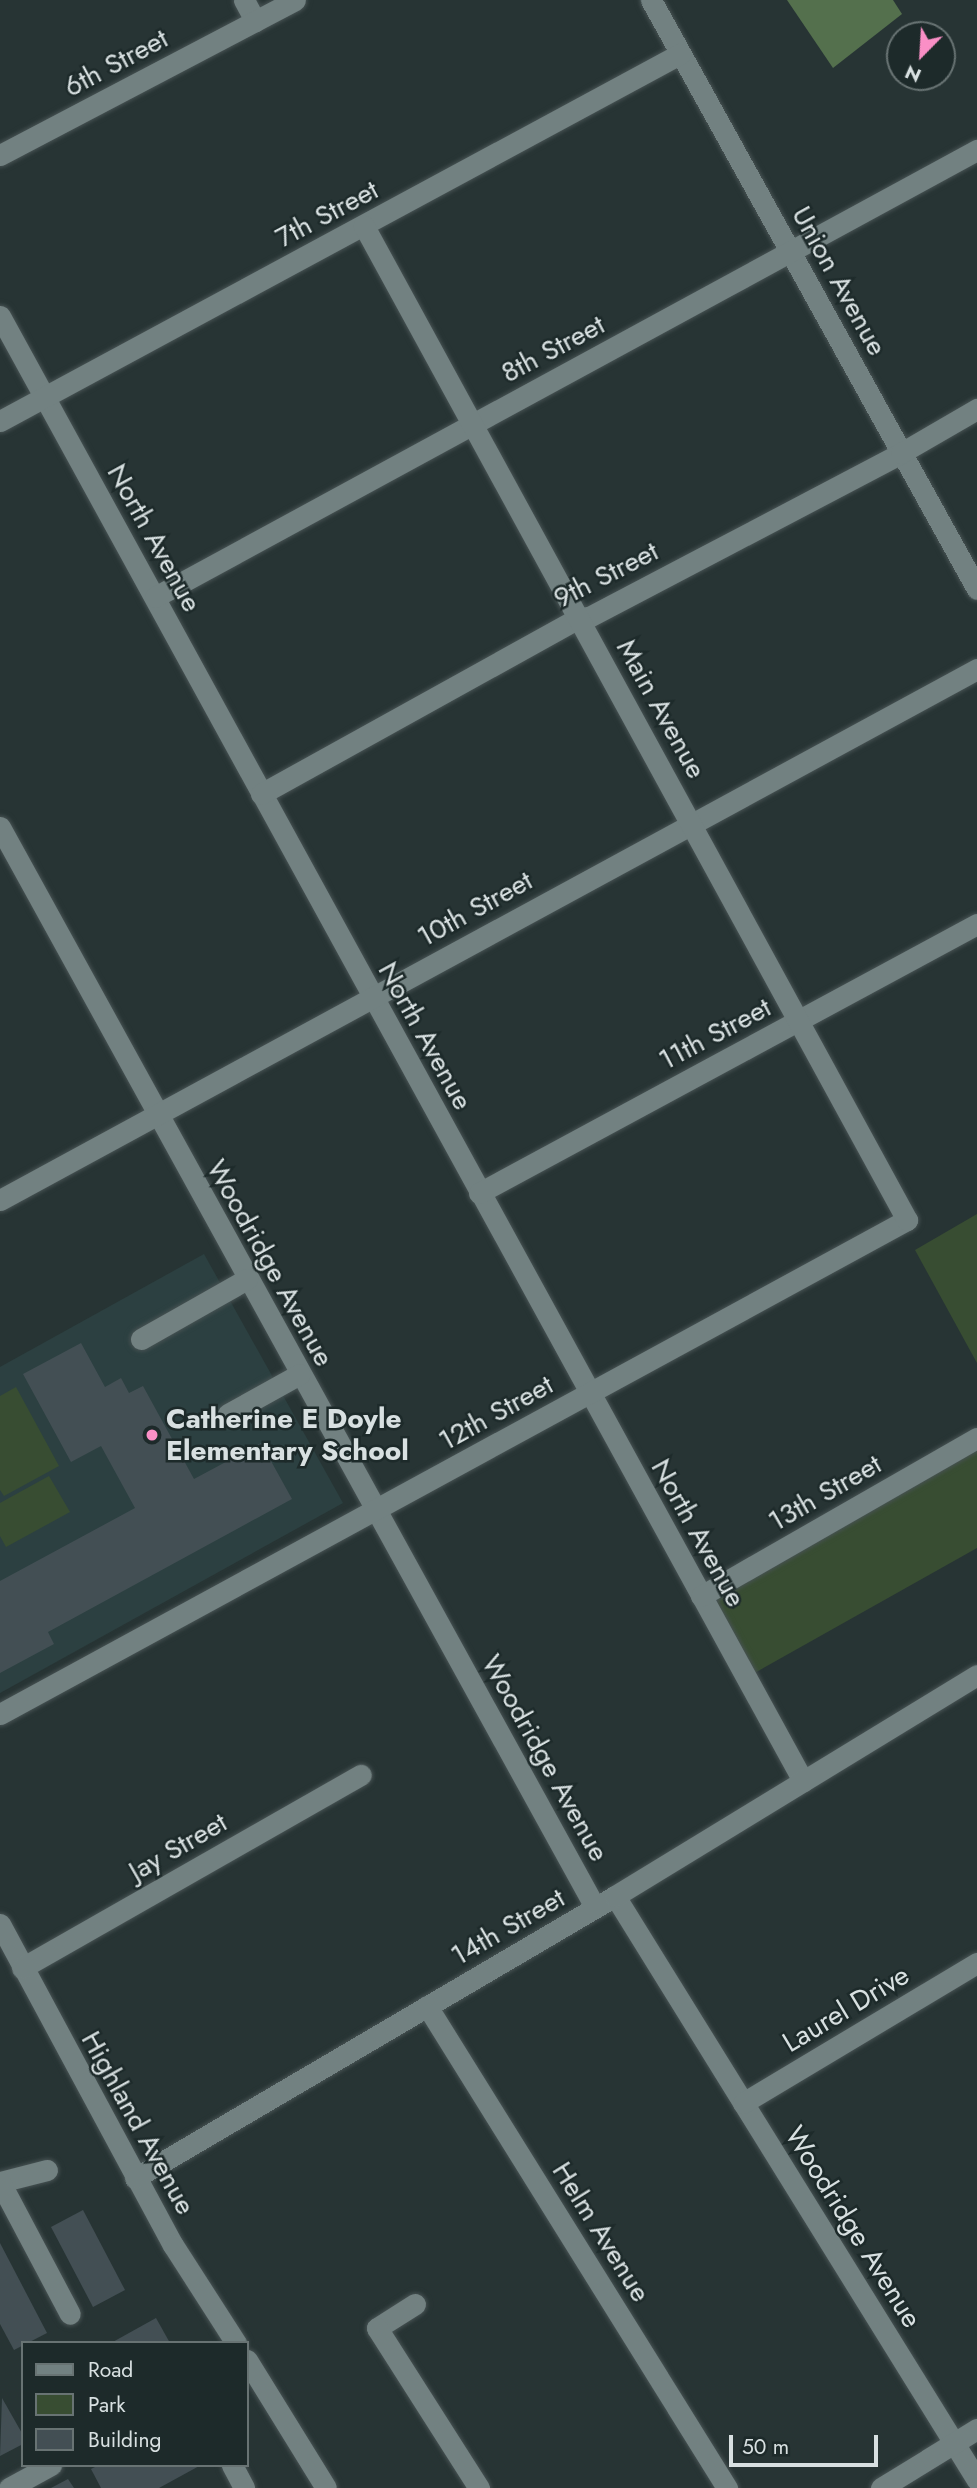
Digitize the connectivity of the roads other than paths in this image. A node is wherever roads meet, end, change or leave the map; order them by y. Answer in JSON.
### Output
{"nodes":[{"id":1,"x":244,"y":0,"type":"edge"},
{"id":2,"x":295,"y":0,"type":"edge"},
{"id":3,"x":651,"y":0,"type":"edge"},
{"id":4,"x":255,"y":21,"type":"junction"},
{"id":5,"x":680,"y":54,"type":"junction"},
{"id":6,"x":977,"y":150,"type":"edge"},
{"id":7,"x":0,"y":155,"type":"edge"},
{"id":8,"x":364,"y":226,"type":"junction"},
{"id":9,"x":793,"y":253,"type":"junction"},
{"id":10,"x":0,"y":316,"type":"edge"},
{"id":11,"x":44,"y":397,"type":"junction"},
{"id":12,"x":977,"y":409,"type":"edge"},
{"id":13,"x":0,"y":421,"type":"edge"},
{"id":14,"x":472,"y":423,"type":"junction"},
{"id":15,"x":901,"y":453,"type":"junction"},
{"id":16,"x":977,"y":589,"type":"edge"},
{"id":17,"x":155,"y":597,"type":"junction"},
{"id":18,"x":579,"y":618,"type":"junction"},
{"id":19,"x":977,"y":668,"type":"edge"},
{"id":20,"x":261,"y":794,"type":"junction"},
{"id":21,"x":692,"y":823,"type":"junction"},
{"id":22,"x":0,"y":827,"type":"edge"},
{"id":23,"x":977,"y":924,"type":"edge"},
{"id":24,"x":372,"y":998,"type":"junction"},
{"id":25,"x":799,"y":1020,"type":"junction"},
{"id":26,"x":156,"y":1115,"type":"junction"},
{"id":27,"x":479,"y":1193,"type":"junction"},
{"id":28,"x":0,"y":1200,"type":"edge"},
{"id":29,"x":907,"y":1220,"type":"joint"},
{"id":30,"x":247,"y":1279,"type":"junction"},
{"id":31,"x":141,"y":1339,"type":"dead end"},
{"id":32,"x":300,"y":1374,"type":"junction"},
{"id":33,"x":590,"y":1394,"type":"junction"},
{"id":34,"x":228,"y":1414,"type":"dead end"},
{"id":35,"x":977,"y":1438,"type":"edge"},
{"id":36,"x":375,"y":1510,"type":"junction"},
{"id":37,"x":701,"y":1596,"type":"junction"},
{"id":38,"x":977,"y":1675,"type":"edge"},
{"id":39,"x":0,"y":1714,"type":"edge"},
{"id":40,"x":361,"y":1775,"type":"dead end"},
{"id":41,"x":803,"y":1781,"type":"junction"},
{"id":42,"x":615,"y":1896,"type":"junction"},
{"id":43,"x":596,"y":1907,"type":"junction"},
{"id":44,"x":0,"y":1924,"type":"edge"},
{"id":45,"x":977,"y":1963,"type":"edge"},
{"id":46,"x":22,"y":1968,"type":"junction"},
{"id":47,"x":427,"y":2006,"type":"junction"},
{"id":48,"x":743,"y":2103,"type":"junction"},
{"id":49,"x":47,"y":2170,"type":"dead end"},
{"id":50,"x":135,"y":2178,"type":"junction"},
{"id":51,"x":0,"y":2182,"type":"edge"},
{"id":52,"x":415,"y":2304,"type":"dead end"},
{"id":53,"x":70,"y":2314,"type":"dead end"},
{"id":54,"x":235,"y":2341,"type":"edge"},
{"id":55,"x":248,"y":2362,"type":"edge"},
{"id":56,"x":977,"y":2429,"type":"edge"},
{"id":57,"x":954,"y":2443,"type":"junction"},
{"id":58,"x":47,"y":2467,"type":"edge"},
{"id":59,"x":233,"y":2467,"type":"edge"},
{"id":60,"x":977,"y":2480,"type":"edge"},
{"id":61,"x":9,"y":2488,"type":"edge"},
{"id":62,"x":244,"y":2488,"type":"edge"},
{"id":63,"x":326,"y":2488,"type":"edge"},
{"id":64,"x":479,"y":2488,"type":"edge"},
{"id":65,"x":727,"y":2488,"type":"edge"},
{"id":66,"x":881,"y":2488,"type":"edge"}],
"edges":[{"from":1,"to":4,"type":"street"},
{"from":2,"to":4,"type":"street","name":"6th Street"},
{"from":3,"to":5,"type":"street","name":"Union Avenue"},
{"from":4,"to":7,"type":"street","name":"6th Street"},
{"from":5,"to":8,"type":"street","name":"7th Street"},
{"from":5,"to":9,"type":"street","name":"Union Avenue"},
{"from":6,"to":9,"type":"street","name":"8th Street"},
{"from":8,"to":11,"type":"street","name":"7th Street"},
{"from":8,"to":14,"type":"street","name":"Main Avenue"},
{"from":9,"to":14,"type":"street","name":"8th Street"},
{"from":9,"to":15,"type":"street","name":"Union Avenue"},
{"from":10,"to":11,"type":"street","name":"North Avenue"},
{"from":11,"to":13,"type":"street","name":"7th Street"},
{"from":11,"to":17,"type":"street","name":"North Avenue"},
{"from":12,"to":15,"type":"street","name":"9th Street"},
{"from":14,"to":17,"type":"street","name":"8th Street"},
{"from":14,"to":18,"type":"street","name":"Main Avenue"},
{"from":15,"to":16,"type":"street","name":"Union Avenue"},
{"from":15,"to":18,"type":"street","name":"9th Street"},
{"from":17,"to":20,"type":"street","name":"North Avenue"},
{"from":18,"to":20,"type":"street","name":"9th Street"},
{"from":18,"to":21,"type":"street","name":"Main Avenue"},
{"from":19,"to":21,"type":"street","name":"10th Street"},
{"from":20,"to":24,"type":"street","name":"North Avenue"},
{"from":21,"to":24,"type":"street","name":"10th Street"},
{"from":21,"to":25,"type":"street","name":"Main Avenue"},
{"from":22,"to":26,"type":"street","name":"Woodridge Avenue"},
{"from":23,"to":25,"type":"street","name":"11th Street"},
{"from":24,"to":26,"type":"street","name":"10th Street"},
{"from":24,"to":27,"type":"street","name":"North Avenue"},
{"from":25,"to":27,"type":"street","name":"11th Street"},
{"from":25,"to":29,"type":"street","name":"Main Avenue"},
{"from":26,"to":28,"type":"street","name":"10th Street"},
{"from":26,"to":30,"type":"street","name":"Woodridge Avenue"},
{"from":27,"to":33,"type":"street","name":"North Avenue"},
{"from":29,"to":33,"type":"street","name":"12th Street"},
{"from":30,"to":31,"type":"street"},
{"from":30,"to":32,"type":"street","name":"Woodridge Avenue"},
{"from":32,"to":34,"type":"street"},
{"from":32,"to":36,"type":"street","name":"Woodridge Avenue"},
{"from":33,"to":36,"type":"street","name":"12th Street"},
{"from":33,"to":37,"type":"street","name":"North Avenue"},
{"from":35,"to":37,"type":"street","name":"13th Street"},
{"from":36,"to":39,"type":"street","name":"12th Street"},
{"from":36,"to":43,"type":"street","name":"Woodridge Avenue"},
{"from":37,"to":41,"type":"street","name":"North Avenue"},
{"from":38,"to":41,"type":"street","name":"14th Street"},
{"from":40,"to":46,"type":"street","name":"Jay Street"},
{"from":41,"to":42,"type":"street","name":"14th Street"},
{"from":42,"to":43,"type":"street","name":"14th Street"},
{"from":42,"to":48,"type":"street","name":"Woodridge Avenue"},
{"from":43,"to":47,"type":"street","name":"14th Street"},
{"from":44,"to":46,"type":"street","name":"Highland Avenue"},
{"from":45,"to":48,"type":"street","name":"Laurel Drive"},
{"from":46,"to":50,"type":"street","name":"Highland Avenue"},
{"from":47,"to":50,"type":"street","name":"14th Street"},
{"from":47,"to":65,"type":"street","name":"Helm Avenue"},
{"from":48,"to":57,"type":"street","name":"Woodridge Avenue"},
{"from":49,"to":51,"type":"street"},
{"from":50,"to":54,"type":"street","name":"Highland Avenue"},
{"from":51,"to":53,"type":"street"},
{"from":52,"to":64,"type":"street"},
{"from":55,"to":63,"type":"street"},
{"from":56,"to":57,"type":"street"},
{"from":57,"to":60,"type":"street","name":"Woodridge Avenue"},
{"from":57,"to":66,"type":"street"},
{"from":58,"to":61,"type":"street"},
{"from":59,"to":62,"type":"street"}]}
